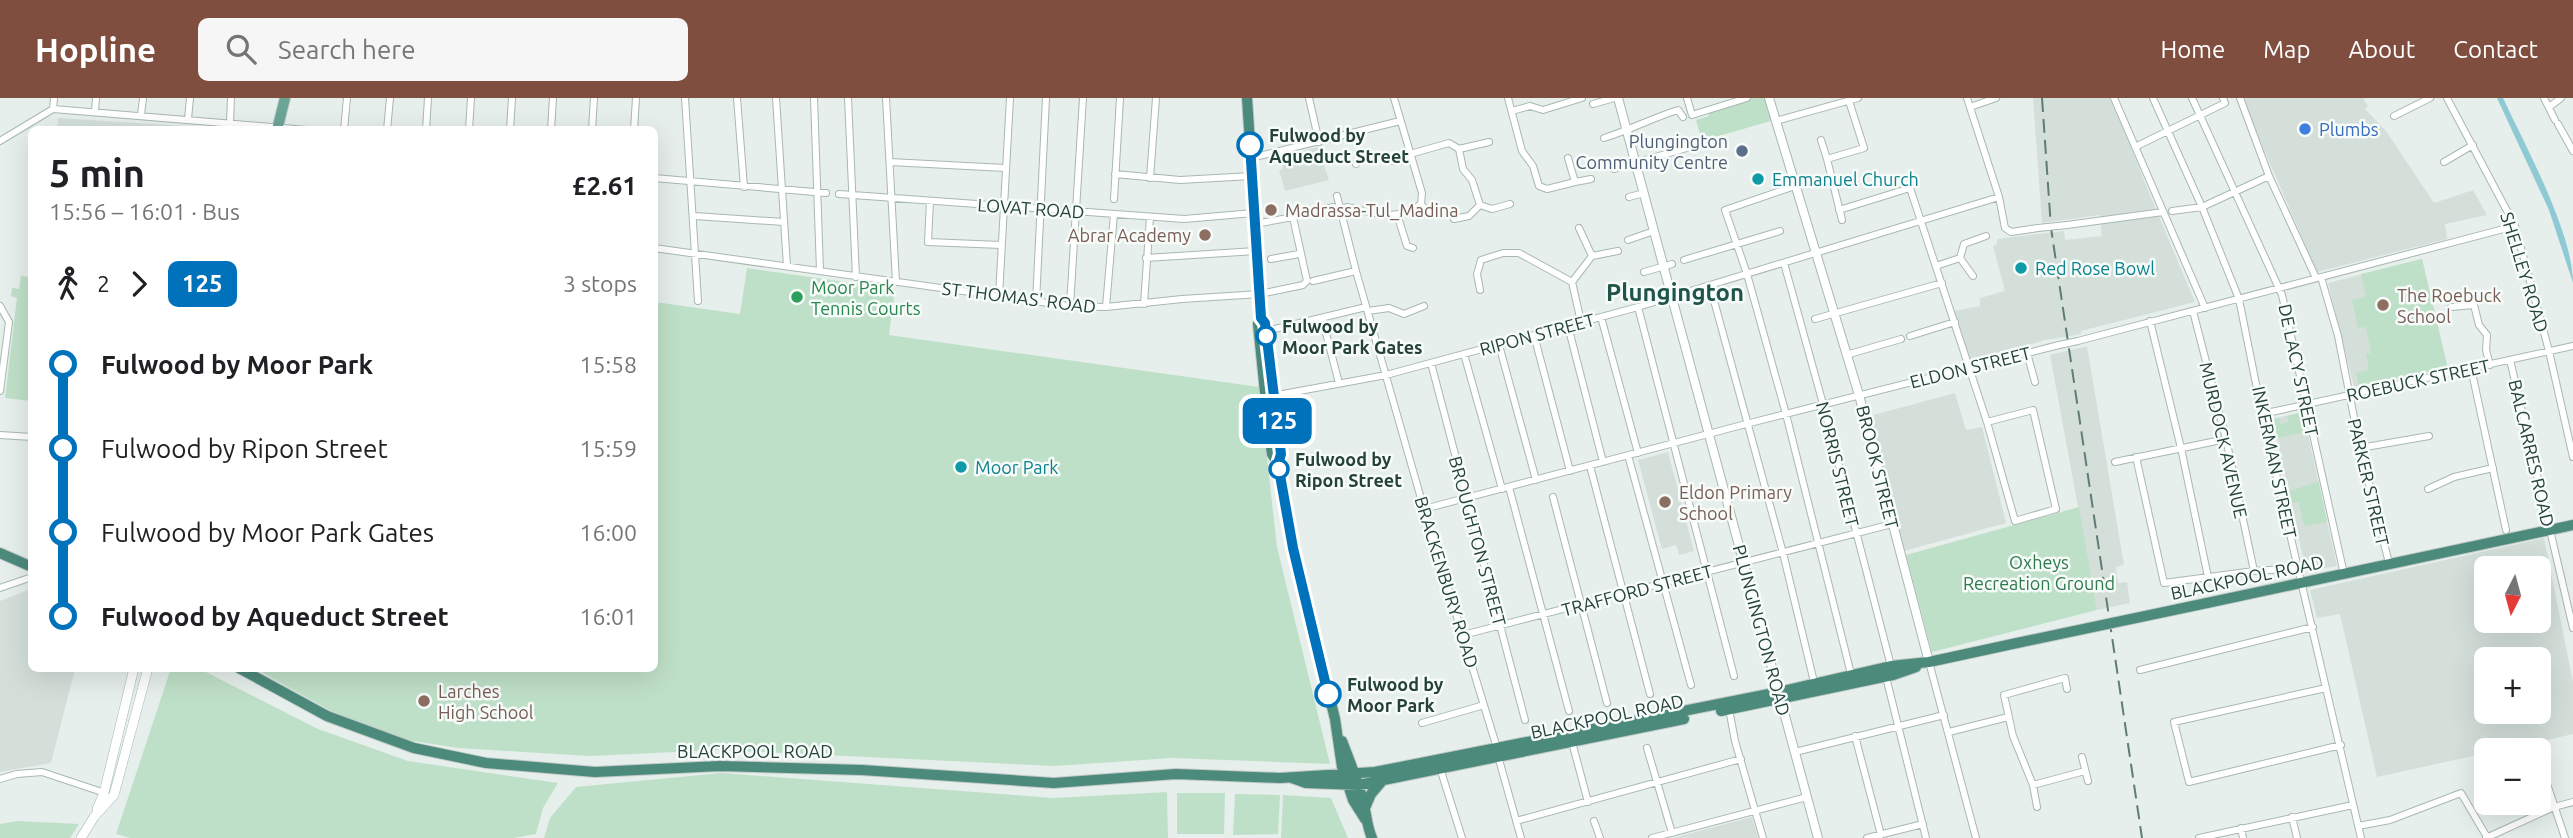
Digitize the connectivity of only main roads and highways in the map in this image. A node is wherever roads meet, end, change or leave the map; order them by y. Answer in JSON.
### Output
{"nodes":[{"id":1,"x":285,"y":98,"type":"edge"},
{"id":2,"x":1247,"y":98,"type":"edge"},
{"id":3,"x":278,"y":126,"type":"edge"},
{"id":4,"x":1261,"y":318,"type":"junction"},
{"id":5,"x":1269,"y":396,"type":"junction"},
{"id":6,"x":2573,"y":525,"type":"edge"},
{"id":7,"x":0,"y":553,"type":"edge"},
{"id":8,"x":28,"y":565,"type":"edge"},
{"id":9,"x":1929,"y":662,"type":"junction"},
{"id":10,"x":133,"y":672,"type":"edge"},
{"id":11,"x":147,"y":672,"type":"edge"},
{"id":12,"x":246,"y":672,"type":"edge"},
{"id":13,"x":1780,"y":696,"type":"junction"},
{"id":14,"x":1335,"y":723,"type":"junction"},
{"id":15,"x":1497,"y":752,"type":"junction"},
{"id":16,"x":1339,"y":753,"type":"junction"},
{"id":17,"x":1319,"y":775,"type":"junction"},
{"id":18,"x":1290,"y":777,"type":"junction"},
{"id":19,"x":1351,"y":780,"type":"junction"},
{"id":20,"x":1383,"y":780,"type":"junction"},
{"id":21,"x":1365,"y":814,"type":"junction"},
{"id":22,"x":94,"y":817,"type":"junction"},
{"id":23,"x":81,"y":838,"type":"edge"},
{"id":24,"x":1372,"y":838,"type":"edge"}],
"edges":[{"from":1,"to":3,"type":"main road"},
{"from":2,"to":4,"type":"highway"},
{"from":4,"to":5,"type":"highway"},
{"from":4,"to":5,"type":"highway"},
{"from":5,"to":14,"type":"highway"},
{"from":6,"to":9,"type":"highway","name":"BLACKPOOL ROAD","bridge":true},
{"from":7,"to":8,"type":"highway"},
{"from":9,"to":13,"type":"highway","name":"BLACKPOOL ROAD"},
{"from":9,"to":13,"type":"highway","name":"BLACKPOOL ROAD"},
{"from":10,"to":22,"type":"main road"},
{"from":11,"to":22,"type":"main road"},
{"from":12,"to":18,"type":"highway","name":"BLACKPOOL ROAD"},
{"from":13,"to":15,"type":"highway","name":"BLACKPOOL ROAD"},
{"from":13,"to":15,"type":"highway","name":"BLACKPOOL ROAD"},
{"from":14,"to":16,"type":"highway"},
{"from":14,"to":19,"type":"highway"},
{"from":15,"to":19,"type":"highway","name":"BLACKPOOL ROAD"},
{"from":15,"to":20,"type":"highway","name":"BLACKPOOL ROAD"},
{"from":16,"to":17,"type":"highway"},
{"from":16,"to":19,"type":"highway"},
{"from":17,"to":18,"type":"highway","name":"BLACKPOOL ROAD"},
{"from":17,"to":19,"type":"highway","name":"BLACKPOOL ROAD"},
{"from":18,"to":19,"type":"highway","name":"BLACKPOOL ROAD"},
{"from":19,"to":20,"type":"highway","name":"BLACKPOOL ROAD"},
{"from":19,"to":21,"type":"highway"},
{"from":20,"to":21,"type":"highway"},
{"from":21,"to":24,"type":"highway"},
{"from":22,"to":23,"type":"main road"}]}
